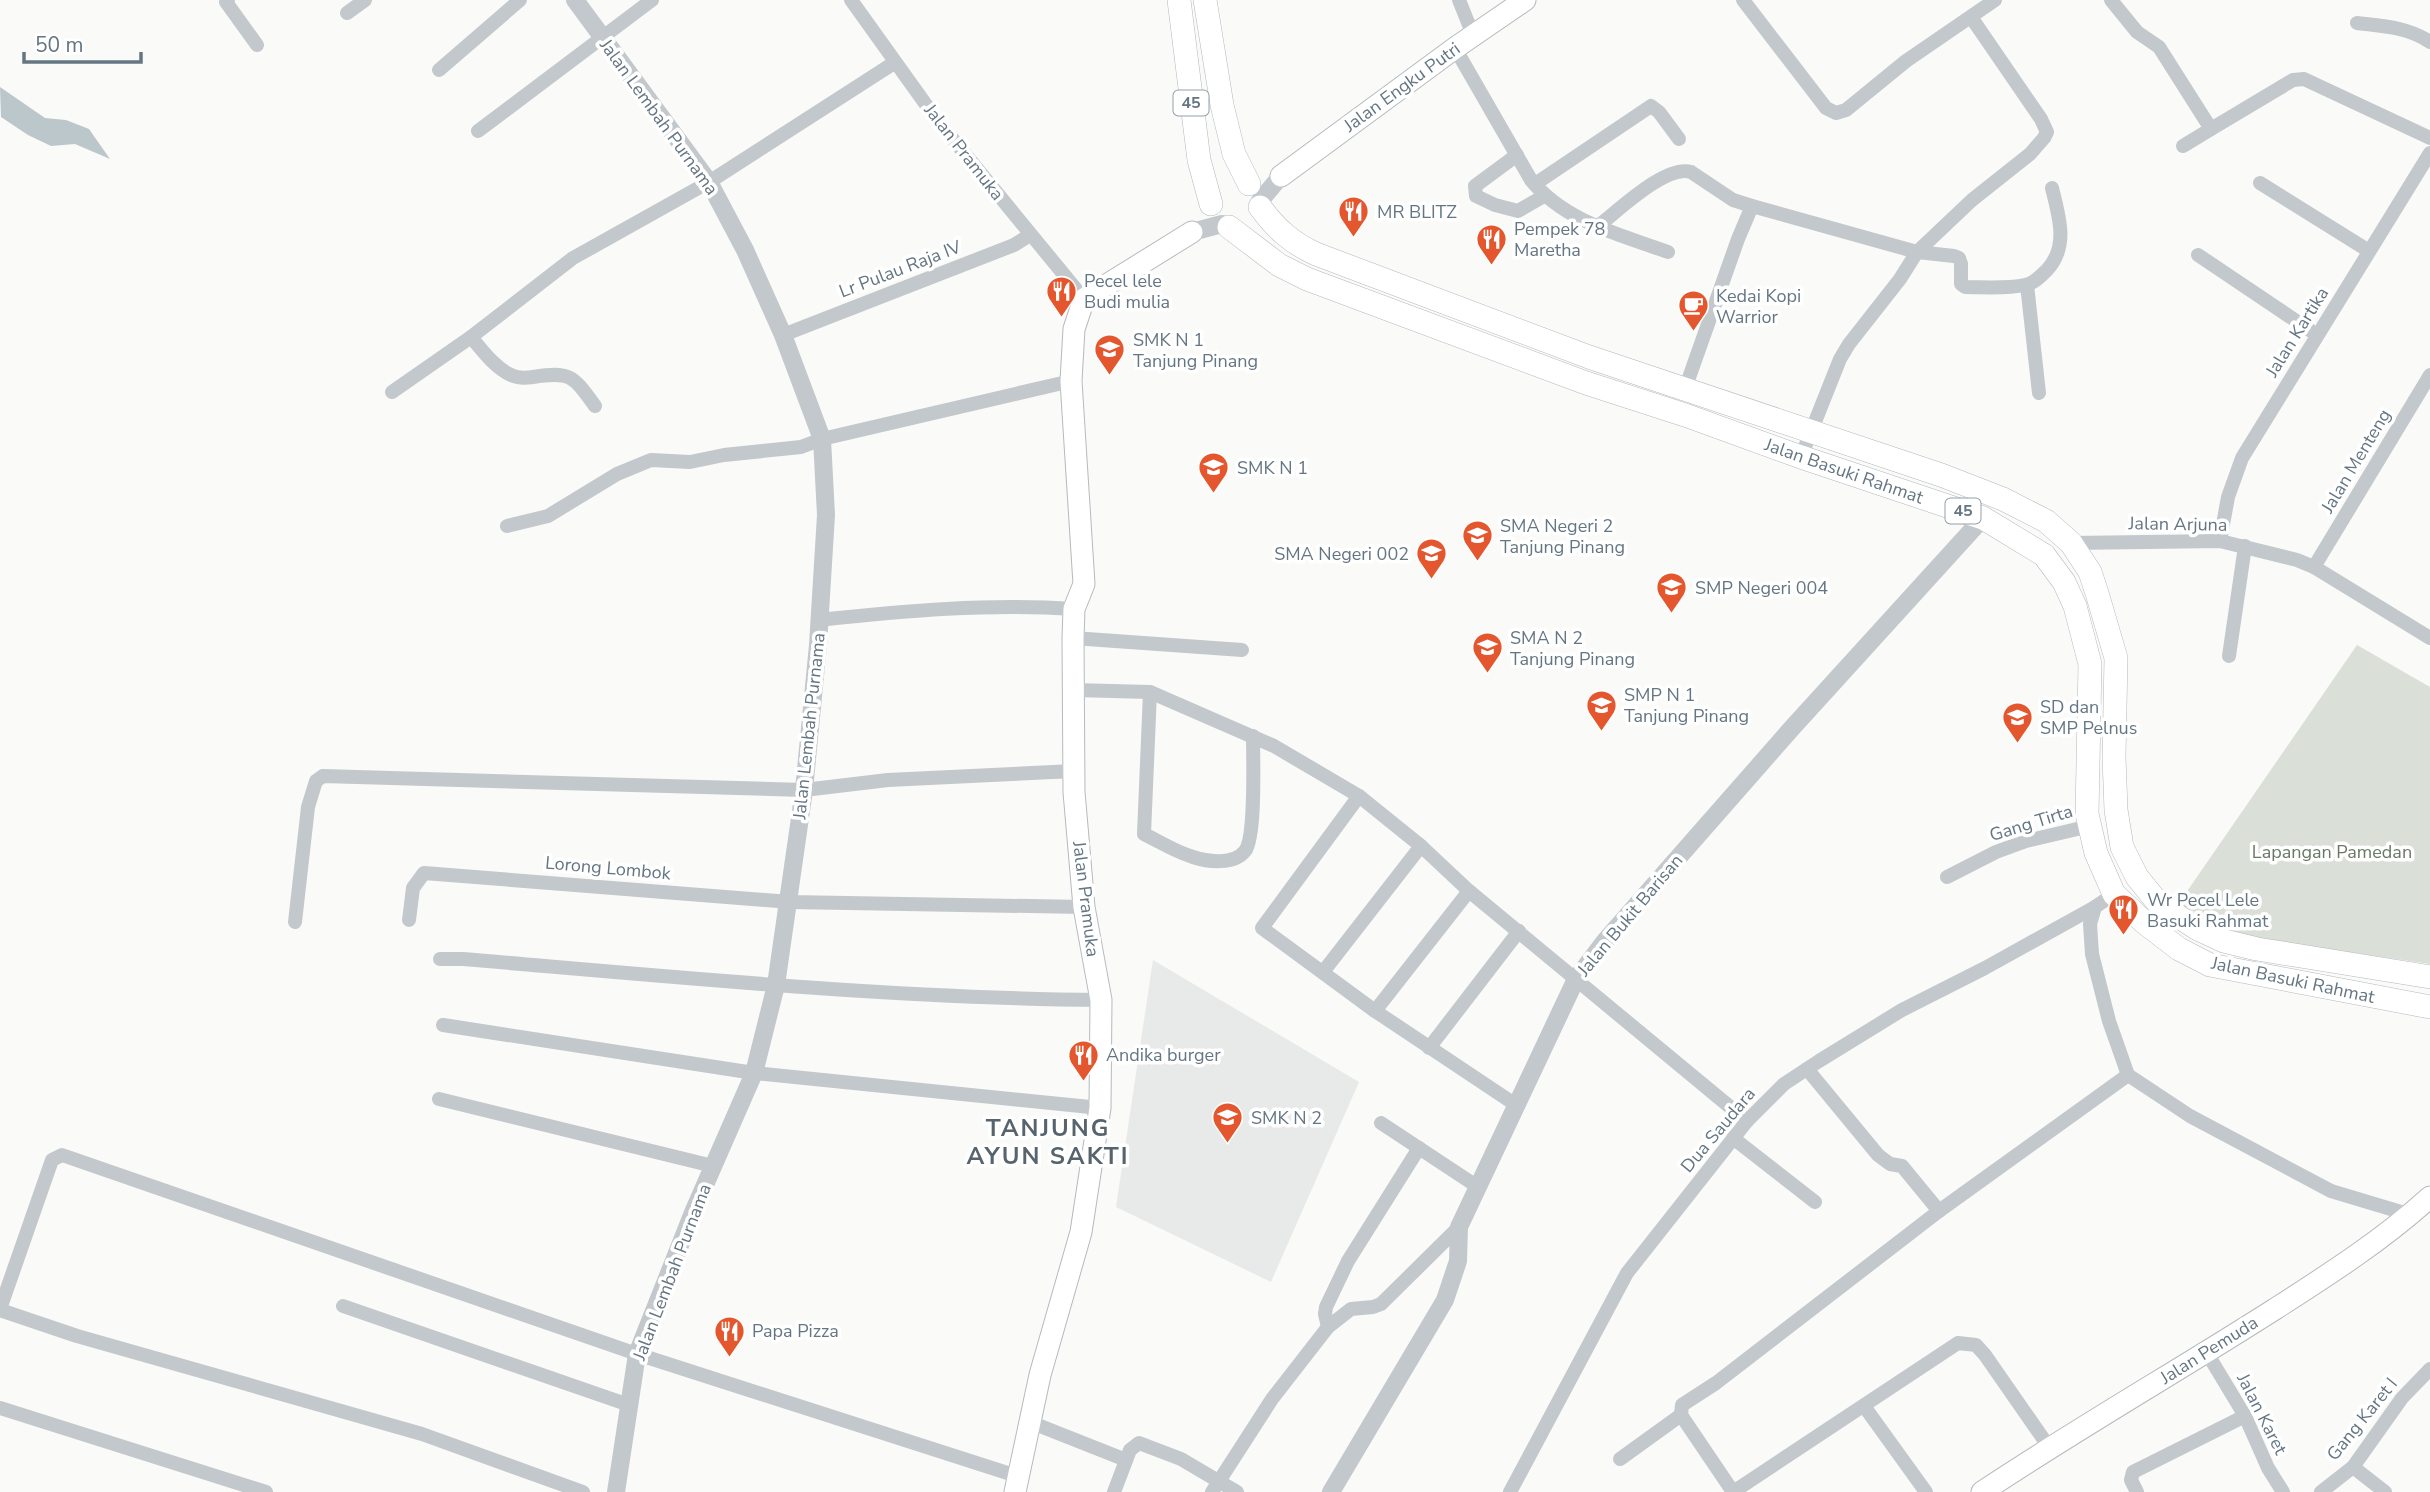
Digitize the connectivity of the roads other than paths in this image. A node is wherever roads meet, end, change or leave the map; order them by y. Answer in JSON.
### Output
{"nodes":[{"id":1,"x":228,"y":0,"type":"edge"},
{"id":2,"x":365,"y":0,"type":"edge"},
{"id":3,"x":520,"y":0,"type":"edge"},
{"id":4,"x":575,"y":0,"type":"edge"},
{"id":5,"x":652,"y":0,"type":"edge"},
{"id":6,"x":850,"y":0,"type":"edge"},
{"id":7,"x":1179,"y":0,"type":"edge"},
{"id":8,"x":1205,"y":0,"type":"edge"},
{"id":9,"x":1459,"y":0,"type":"edge"},
{"id":10,"x":1525,"y":0,"type":"edge"},
{"id":11,"x":1743,"y":0,"type":"edge"},
{"id":12,"x":1995,"y":0,"type":"edge"},
{"id":13,"x":2111,"y":0,"type":"edge"},
{"id":14,"x":346,"y":13,"type":"dead end"},
{"id":15,"x":1971,"y":18,"type":"junction"},
{"id":16,"x":2357,"y":23,"type":"dead end"},
{"id":17,"x":1473,"y":35,"type":"junction"},
{"id":18,"x":601,"y":37,"type":"junction"},
{"id":19,"x":2430,"y":42,"type":"edge"},
{"id":20,"x":257,"y":45,"type":"dead end"},
{"id":21,"x":1455,"y":48,"type":"junction"},
{"id":22,"x":894,"y":63,"type":"junction"},
{"id":23,"x":439,"y":70,"type":"dead end"},
{"id":24,"x":2211,"y":129,"type":"junction"},
{"id":25,"x":478,"y":131,"type":"dead end"},
{"id":26,"x":2430,"y":138,"type":"edge"},
{"id":27,"x":1679,"y":139,"type":"dead end"},
{"id":28,"x":2183,"y":146,"type":"dead end"},
{"id":29,"x":2430,"y":153,"type":"edge"},
{"id":30,"x":1517,"y":155,"type":"junction"},
{"id":31,"x":1281,"y":176,"type":"joint"},
{"id":32,"x":709,"y":183,"type":"junction"},
{"id":33,"x":2260,"y":183,"type":"dead end"},
{"id":34,"x":2052,"y":188,"type":"dead end"},
{"id":35,"x":1539,"y":190,"type":"junction"},
{"id":36,"x":1256,"y":195,"type":"junction"},
{"id":37,"x":1752,"y":206,"type":"junction"},
{"id":38,"x":1218,"y":216,"type":"junction"},
{"id":39,"x":1598,"y":226,"type":"junction"},
{"id":40,"x":1192,"y":232,"type":"joint"},
{"id":41,"x":1030,"y":235,"type":"junction"},
{"id":42,"x":2369,"y":251,"type":"junction"},
{"id":43,"x":1668,"y":252,"type":"dead end"},
{"id":44,"x":1917,"y":252,"type":"junction"},
{"id":45,"x":2198,"y":256,"type":"dead end"},
{"id":46,"x":2027,"y":285,"type":"junction"},
{"id":47,"x":1084,"y":299,"type":"junction"},
{"id":48,"x":783,"y":335,"type":"junction"},
{"id":49,"x":2317,"y":335,"type":"junction"},
{"id":50,"x":471,"y":337,"type":"junction"},
{"id":51,"x":2430,"y":375,"type":"edge"},
{"id":52,"x":1071,"y":381,"type":"junction"},
{"id":53,"x":1685,"y":389,"type":"junction"},
{"id":54,"x":392,"y":392,"type":"dead end"},
{"id":55,"x":2039,"y":393,"type":"dead end"},
{"id":56,"x":595,"y":406,"type":"dead end"},
{"id":57,"x":1810,"y":432,"type":"junction"},
{"id":58,"x":822,"y":439,"type":"junction"},
{"id":59,"x":1801,"y":457,"type":"junction"},
{"id":60,"x":1983,"y":519,"type":"junction"},
{"id":61,"x":507,"y":526,"type":"dead end"},
{"id":62,"x":2220,"y":541,"type":"junction"},
{"id":63,"x":2071,"y":543,"type":"junction"},
{"id":64,"x":2245,"y":546,"type":"junction"},
{"id":65,"x":2314,"y":568,"type":"junction"},
{"id":66,"x":1074,"y":609,"type":"junction"},
{"id":67,"x":820,"y":620,"type":"junction"},
{"id":68,"x":1073,"y":638,"type":"junction"},
{"id":69,"x":2430,"y":638,"type":"edge"},
{"id":70,"x":1242,"y":650,"type":"dead end"},
{"id":71,"x":2229,"y":656,"type":"dead end"},
{"id":72,"x":1073,"y":690,"type":"junction"},
{"id":73,"x":1150,"y":692,"type":"junction"},
{"id":74,"x":1253,"y":736,"type":"junction"},
{"id":75,"x":2088,"y":756,"type":"junction"},
{"id":76,"x":2114,"y":757,"type":"junction"},
{"id":77,"x":1074,"y":771,"type":"junction"},
{"id":78,"x":804,"y":790,"type":"junction"},
{"id":79,"x":1359,"y":796,"type":"junction"},
{"id":80,"x":2090,"y":826,"type":"junction"},
{"id":81,"x":1421,"y":846,"type":"junction"},
{"id":82,"x":1947,"y":877,"type":"dead end"},
{"id":83,"x":1469,"y":891,"type":"junction"},
{"id":84,"x":2114,"y":894,"type":"junction"},
{"id":85,"x":790,"y":902,"type":"junction"},
{"id":86,"x":1084,"y":906,"type":"junction"},
{"id":87,"x":2095,"y":907,"type":"junction"},
{"id":88,"x":409,"y":920,"type":"dead end"},
{"id":89,"x":295,"y":922,"type":"dead end"},
{"id":90,"x":1519,"y":931,"type":"junction"},
{"id":91,"x":440,"y":959,"type":"dead end"},
{"id":92,"x":1324,"y":972,"type":"junction"},
{"id":93,"x":2430,"y":977,"type":"edge"},
{"id":94,"x":1576,"y":979,"type":"junction"},
{"id":95,"x":776,"y":985,"type":"junction"},
{"id":96,"x":1101,"y":1000,"type":"junction"},
{"id":97,"x":2430,"y":1007,"type":"edge"},
{"id":98,"x":1375,"y":1011,"type":"junction"},
{"id":99,"x":443,"y":1025,"type":"dead end"},
{"id":100,"x":1429,"y":1048,"type":"junction"},
{"id":101,"x":1807,"y":1069,"type":"junction"},
{"id":102,"x":754,"y":1073,"type":"junction"},
{"id":103,"x":2128,"y":1075,"type":"junction"},
{"id":104,"x":439,"y":1099,"type":"dead end"},
{"id":105,"x":1516,"y":1105,"type":"junction"},
{"id":106,"x":1100,"y":1108,"type":"junction"},
{"id":107,"x":1747,"y":1121,"type":"junction"},
{"id":108,"x":1381,"y":1123,"type":"dead end"},
{"id":109,"x":1733,"y":1138,"type":"junction"},
{"id":110,"x":1419,"y":1149,"type":"junction"},
{"id":111,"x":713,"y":1166,"type":"junction"},
{"id":112,"x":1478,"y":1187,"type":"junction"},
{"id":113,"x":2430,"y":1198,"type":"edge"},
{"id":114,"x":1815,"y":1202,"type":"dead end"},
{"id":115,"x":1939,"y":1211,"type":"junction"},
{"id":116,"x":2411,"y":1215,"type":"junction"},
{"id":117,"x":1459,"y":1227,"type":"junction"},
{"id":118,"x":343,"y":1306,"type":"dead end"},
{"id":119,"x":0,"y":1310,"type":"edge"},
{"id":120,"x":1328,"y":1327,"type":"junction"},
{"id":121,"x":2207,"y":1353,"type":"junction"},
{"id":122,"x":637,"y":1354,"type":"junction"},
{"id":123,"x":2430,"y":1369,"type":"edge"},
{"id":124,"x":629,"y":1405,"type":"junction"},
{"id":125,"x":1864,"y":1406,"type":"junction"},
{"id":126,"x":0,"y":1408,"type":"edge"},
{"id":127,"x":1681,"y":1415,"type":"junction"},
{"id":128,"x":2245,"y":1416,"type":"junction"},
{"id":129,"x":1030,"y":1422,"type":"junction"},
{"id":130,"x":2049,"y":1447,"type":"junction"},
{"id":131,"x":1126,"y":1460,"type":"junction"},
{"id":132,"x":1620,"y":1460,"type":"dead end"},
{"id":133,"x":2353,"y":1467,"type":"junction"},
{"id":134,"x":1016,"y":1484,"type":"edge"},
{"id":135,"x":1215,"y":1486,"type":"edge"},
{"id":136,"x":266,"y":1492,"type":"edge"},
{"id":137,"x":583,"y":1492,"type":"edge"},
{"id":138,"x":616,"y":1492,"type":"edge"},
{"id":139,"x":1114,"y":1492,"type":"edge"},
{"id":140,"x":1237,"y":1492,"type":"edge"},
{"id":141,"x":1331,"y":1492,"type":"edge"},
{"id":142,"x":1510,"y":1492,"type":"edge"},
{"id":143,"x":1733,"y":1492,"type":"edge"},
{"id":144,"x":1926,"y":1492,"type":"edge"},
{"id":145,"x":1982,"y":1492,"type":"edge"},
{"id":146,"x":2137,"y":1492,"type":"edge"},
{"id":147,"x":2283,"y":1492,"type":"edge"},
{"id":148,"x":2321,"y":1492,"type":"edge"},
{"id":149,"x":2385,"y":1492,"type":"edge"}],
"edges":[{"from":1,"to":20,"type":"street"},
{"from":2,"to":14,"type":"street"},
{"from":3,"to":23,"type":"street"},
{"from":4,"to":18,"type":"street","name":"Jalan Lembah Purnama"},
{"from":5,"to":18,"type":"street"},
{"from":6,"to":22,"type":"street","name":"Jalan Pramuka"},
{"from":7,"to":38,"type":"highway","number":"45"},
{"from":8,"to":36,"type":"highway","name":"Jalan Basuki Rahmat","number":"45"},
{"from":9,"to":17,"type":"street"},
{"from":10,"to":17,"type":"main road","name":"Jalan Engku Putri"},
{"from":11,"to":15,"type":"street"},
{"from":12,"to":15,"type":"street"},
{"from":13,"to":24,"type":"street"},
{"from":15,"to":44,"type":"street"},
{"from":16,"to":19,"type":"street"},
{"from":17,"to":21,"type":"main road","name":"Jalan Engku Putri"},
{"from":18,"to":25,"type":"street"},
{"from":18,"to":32,"type":"street","name":"Jalan Lembah Purnama"},
{"from":21,"to":30,"type":"street"},
{"from":21,"to":31,"type":"main road","name":"Jalan Engku Putri"},
{"from":22,"to":32,"type":"street"},
{"from":22,"to":41,"type":"street","name":"Jalan Pramuka"},
{"from":24,"to":26,"type":"street"},
{"from":24,"to":28,"type":"street"},
{"from":27,"to":35,"type":"street"},
{"from":29,"to":42,"type":"street","name":"Jalan Kartika"},
{"from":30,"to":35,"type":"street"},
{"from":30,"to":35,"type":"street"},
{"from":31,"to":36,"type":"street"},
{"from":32,"to":48,"type":"street","name":"Jalan Lembah Purnama"},
{"from":32,"to":50,"type":"street"},
{"from":33,"to":42,"type":"street"},
{"from":34,"to":46,"type":"street"},
{"from":35,"to":39,"type":"street"},
{"from":36,"to":38,"type":"highway"},
{"from":36,"to":38,"type":"highway"},
{"from":36,"to":53,"type":"highway","name":"Jalan Basuki Rahmat","number":"45"},
{"from":37,"to":39,"type":"street"},
{"from":37,"to":44,"type":"street"},
{"from":37,"to":53,"type":"street"},
{"from":38,"to":40,"type":"street"},
{"from":38,"to":59,"type":"highway","name":"Jalan Basuki Rahmat","number":"45"},
{"from":39,"to":43,"type":"street"},
{"from":40,"to":47,"type":"main road"},
{"from":41,"to":47,"type":"street","name":"Jalan Pramuka"},
{"from":41,"to":48,"type":"street","name":"Lr Pulau Raja IV"},
{"from":42,"to":49,"type":"street","name":"Jalan Kartika"},
{"from":44,"to":46,"type":"street"},
{"from":44,"to":57,"type":"street"},
{"from":45,"to":49,"type":"street"},
{"from":46,"to":55,"type":"street"},
{"from":47,"to":52,"type":"main road","name":"Jalan Pramuka"},
{"from":48,"to":58,"type":"street","name":"Jalan Lembah Purnama"},
{"from":49,"to":62,"type":"street","name":"Jalan Kartika"},
{"from":50,"to":54,"type":"street"},
{"from":50,"to":56,"type":"street"},
{"from":51,"to":65,"type":"street","name":"Jalan Menteng"},
{"from":52,"to":58,"type":"street"},
{"from":52,"to":66,"type":"main road","name":"Jalan Pramuka"},
{"from":53,"to":57,"type":"highway","name":"Jalan Basuki Rahmat","number":"45"},
{"from":57,"to":59,"type":"street"},
{"from":57,"to":63,"type":"highway","name":"Jalan Basuki Rahmat","number":"45"},
{"from":58,"to":61,"type":"street"},
{"from":58,"to":67,"type":"street","name":"Jalan Lembah Purnama"},
{"from":59,"to":60,"type":"highway","name":"Jalan Basuki Rahmat","number":"45"},
{"from":60,"to":75,"type":"highway","name":"Jalan Basuki Rahmat","number":"45"},
{"from":60,"to":94,"type":"street","name":"Jalan Bukit Barisan"},
{"from":62,"to":63,"type":"street","name":"Jalan Arjuna"},
{"from":62,"to":64,"type":"street","name":"Jalan Arjuna"},
{"from":63,"to":76,"type":"highway","name":"Jalan Basuki Rahmat","number":"45"},
{"from":64,"to":65,"type":"street","name":"Jalan Arjuna"},
{"from":64,"to":71,"type":"street"},
{"from":65,"to":69,"type":"street","name":"Jalan Arjuna"},
{"from":66,"to":67,"type":"street"},
{"from":66,"to":68,"type":"main road","name":"Jalan Pramuka"},
{"from":67,"to":78,"type":"street","name":"Jalan Lembah Purnama"},
{"from":68,"to":70,"type":"street"},
{"from":68,"to":72,"type":"main road","name":"Jalan Pramuka"},
{"from":72,"to":73,"type":"street"},
{"from":72,"to":77,"type":"main road","name":"Jalan Pramuka"},
{"from":73,"to":74,"type":"street"},
{"from":73,"to":74,"type":"street"},
{"from":74,"to":79,"type":"street"},
{"from":75,"to":76,"type":"highway"},
{"from":75,"to":80,"type":"highway","name":"Jalan Basuki Rahmat","number":"45"},
{"from":76,"to":93,"type":"highway","name":"Jalan Basuki Rahmat","number":"45"},
{"from":77,"to":78,"type":"street"},
{"from":77,"to":86,"type":"main road","name":"Jalan Pramuka"},
{"from":78,"to":85,"type":"street","name":"Jalan Lembah Purnama"},
{"from":78,"to":89,"type":"street"},
{"from":79,"to":81,"type":"street"},
{"from":79,"to":92,"type":"street"},
{"from":80,"to":82,"type":"street","name":"Gang Tirta"},
{"from":80,"to":84,"type":"highway","name":"Jalan Basuki Rahmat","number":"45"},
{"from":81,"to":83,"type":"street"},
{"from":81,"to":92,"type":"street"},
{"from":83,"to":90,"type":"street"},
{"from":83,"to":98,"type":"street"},
{"from":84,"to":87,"type":"street","name":"Dua Saudara"},
{"from":84,"to":97,"type":"highway","name":"Jalan Basuki Rahmat","number":"45"},
{"from":85,"to":86,"type":"street","name":"Lorong Lombok"},
{"from":85,"to":88,"type":"street","name":"Lorong Lombok"},
{"from":85,"to":95,"type":"street","name":"Jalan Lembah Purnama"},
{"from":86,"to":96,"type":"main road","name":"Jalan Pramuka"},
{"from":87,"to":101,"type":"street","name":"Dua Saudara"},
{"from":87,"to":103,"type":"street"},
{"from":90,"to":94,"type":"street"},
{"from":90,"to":100,"type":"street"},
{"from":91,"to":95,"type":"street"},
{"from":92,"to":98,"type":"street"},
{"from":94,"to":105,"type":"street","name":"Jalan Bukit Barisan"},
{"from":94,"to":107,"type":"street"},
{"from":95,"to":96,"type":"street"},
{"from":95,"to":102,"type":"street","name":"Jalan Lembah Purnama"},
{"from":96,"to":106,"type":"main road","name":"Jalan Pramuka"},
{"from":98,"to":100,"type":"street"},
{"from":99,"to":102,"type":"street"},
{"from":100,"to":105,"type":"street"},
{"from":101,"to":107,"type":"street","name":"Dua Saudara"},
{"from":101,"to":115,"type":"street"},
{"from":102,"to":106,"type":"street"},
{"from":102,"to":111,"type":"street","name":"Jalan Lembah Purnama"},
{"from":103,"to":115,"type":"street"},
{"from":103,"to":116,"type":"street"},
{"from":104,"to":111,"type":"street"},
{"from":105,"to":112,"type":"street","name":"Jalan Bukit Barisan"},
{"from":106,"to":129,"type":"main road","name":"Jalan Pramuka"},
{"from":107,"to":109,"type":"street","name":"Dua Saudara"},
{"from":108,"to":110,"type":"street"},
{"from":109,"to":114,"type":"street"},
{"from":109,"to":142,"type":"street","name":"Dua Saudara"},
{"from":110,"to":112,"type":"street"},
{"from":110,"to":120,"type":"street"},
{"from":111,"to":122,"type":"street","name":"Jalan Lembah Purnama"},
{"from":112,"to":117,"type":"street","name":"Jalan Bukit Barisan"},
{"from":113,"to":116,"type":"main road","name":"Jalan Pemuda"},
{"from":115,"to":127,"type":"street"},
{"from":116,"to":121,"type":"main road","name":"Jalan Pemuda"},
{"from":117,"to":120,"type":"street"},
{"from":117,"to":141,"type":"street","name":"Jalan Bukit Barisan"},
{"from":118,"to":124,"type":"street"},
{"from":119,"to":122,"type":"street"},
{"from":119,"to":137,"type":"street"},
{"from":120,"to":135,"type":"street"},
{"from":121,"to":128,"type":"street","name":"Jalan Karet"},
{"from":121,"to":130,"type":"main road","name":"Jalan Pemuda"},
{"from":122,"to":124,"type":"street","name":"Jalan Lembah Purnama"},
{"from":122,"to":134,"type":"street"},
{"from":123,"to":133,"type":"street","name":"Gang Karet I"},
{"from":124,"to":138,"type":"street","name":"Jalan Lembah Purnama"},
{"from":125,"to":130,"type":"street"},
{"from":125,"to":143,"type":"street"},
{"from":125,"to":144,"type":"street"},
{"from":126,"to":136,"type":"street"},
{"from":127,"to":132,"type":"street"},
{"from":127,"to":143,"type":"street"},
{"from":128,"to":146,"type":"street"},
{"from":128,"to":147,"type":"street","name":"Jalan Karet"},
{"from":129,"to":131,"type":"street"},
{"from":129,"to":134,"type":"main road","name":"Jalan Pramuka"},
{"from":130,"to":145,"type":"main road","name":"Jalan Pemuda"},
{"from":131,"to":135,"type":"street"},
{"from":131,"to":139,"type":"street"},
{"from":133,"to":148,"type":"street","name":"Gang Karet I"},
{"from":133,"to":149,"type":"street"},
{"from":135,"to":140,"type":"street"}]}
